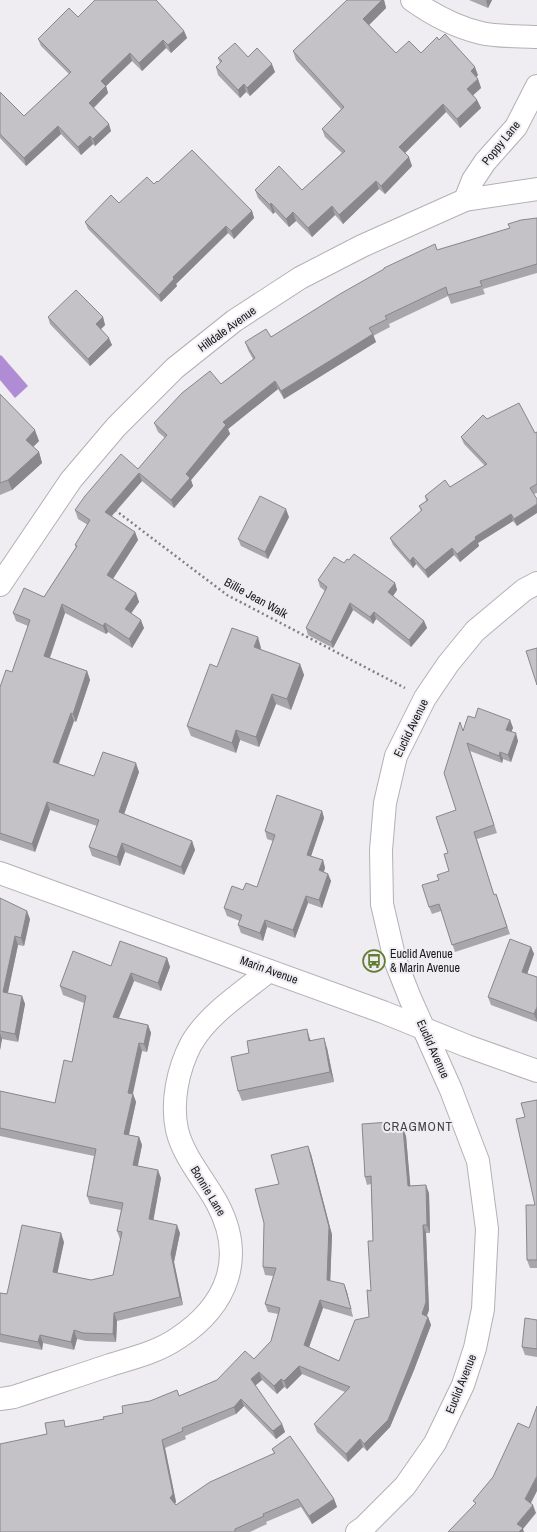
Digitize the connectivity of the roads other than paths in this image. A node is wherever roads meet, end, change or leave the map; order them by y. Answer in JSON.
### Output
{"nodes":[{"id":1,"x":412,"y":0,"type":"edge"},
{"id":2,"x":537,"y":37,"type":"edge"},
{"id":3,"x":537,"y":86,"type":"edge"},
{"id":4,"x":537,"y":189,"type":"edge"},
{"id":5,"x":465,"y":200,"type":"junction"},
{"id":6,"x":537,"y":583,"type":"edge"},
{"id":7,"x":0,"y":585,"type":"edge"},
{"id":8,"x":0,"y":873,"type":"edge"},
{"id":9,"x":269,"y":970,"type":"junction"},
{"id":10,"x":424,"y":1029,"type":"junction"},
{"id":11,"x":537,"y":1071,"type":"edge"},
{"id":12,"x":0,"y":1399,"type":"edge"},
{"id":13,"x":357,"y":1532,"type":"edge"}],
"edges":[{"from":1,"to":2,"type":"street"},
{"from":3,"to":5,"type":"street","name":"Poppy Lane"},
{"from":4,"to":5,"type":"street","name":"Hilldale Avenue"},
{"from":5,"to":7,"type":"street","name":"Hilldale Avenue"},
{"from":6,"to":10,"type":"street","name":"Euclid Avenue"},
{"from":8,"to":9,"type":"street","name":"Marin Avenue"},
{"from":9,"to":10,"type":"street","name":"Marin Avenue"},
{"from":9,"to":12,"type":"street","name":"Bonnie Lane"},
{"from":10,"to":11,"type":"street","name":"Marin Avenue"},
{"from":10,"to":13,"type":"street","name":"Euclid Avenue"}]}
